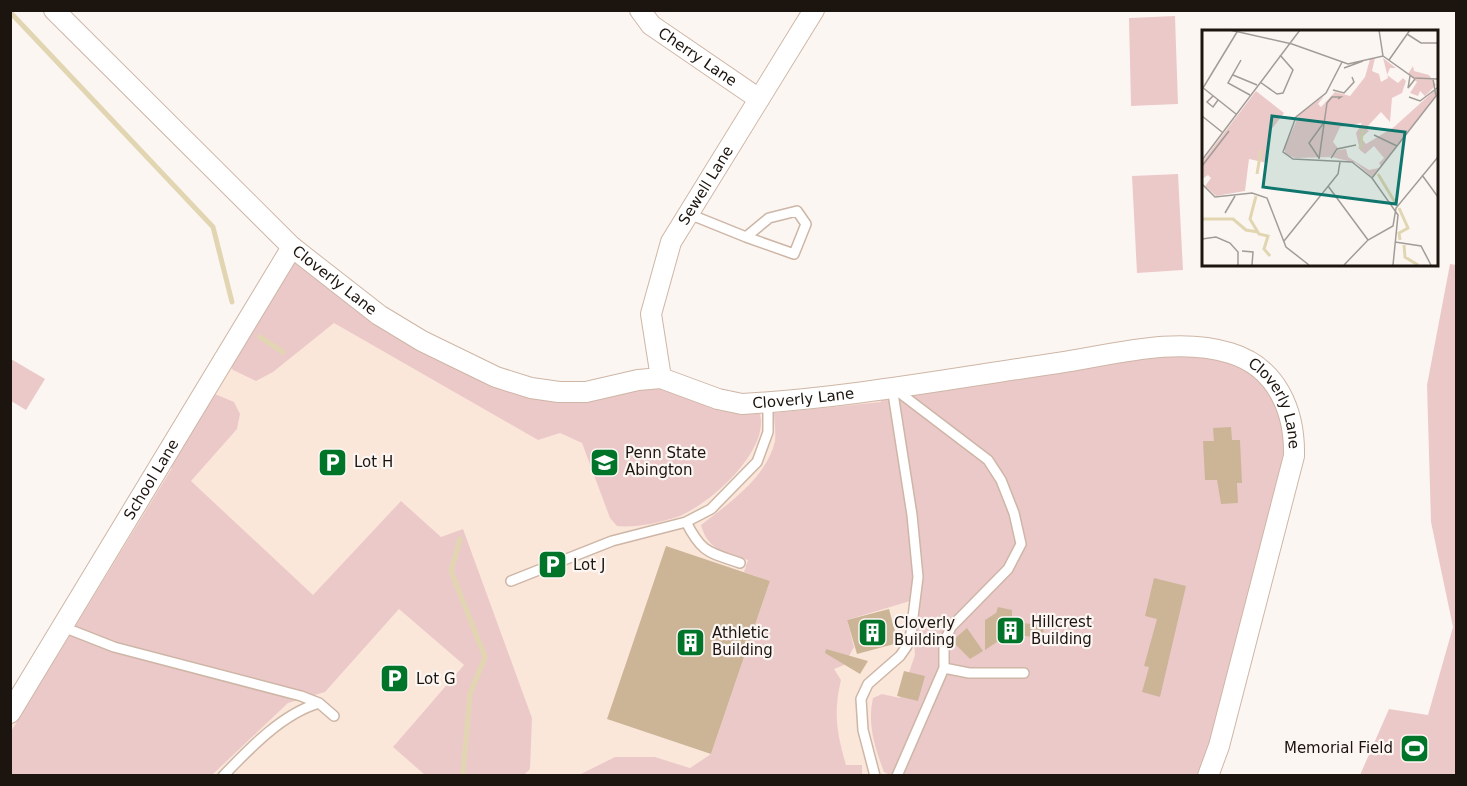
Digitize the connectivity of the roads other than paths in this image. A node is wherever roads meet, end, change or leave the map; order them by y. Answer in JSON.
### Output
{"nodes":[{"id":1,"x":54,"y":10,"type":"edge"},
{"id":2,"x":640,"y":10,"type":"edge"},
{"id":3,"x":814,"y":10,"type":"edge"},
{"id":4,"x":759,"y":99,"type":"junction"},
{"id":5,"x":688,"y":214,"type":"junction"},
{"id":6,"x":746,"y":237,"type":"junction"},
{"id":7,"x":292,"y":247,"type":"junction"},
{"id":8,"x":661,"y":378,"type":"junction"},
{"id":9,"x":892,"y":387,"type":"junction"},
{"id":10,"x":768,"y":402,"type":"junction"},
{"id":11,"x":686,"y":522,"type":"junction"},
{"id":12,"x":740,"y":563,"type":"dead end"},
{"id":13,"x":511,"y":581,"type":"dead end"},
{"id":14,"x":63,"y":627,"type":"junction"},
{"id":15,"x":944,"y":668,"type":"junction"},
{"id":16,"x":1024,"y":673,"type":"dead end"},
{"id":17,"x":319,"y":703,"type":"junction"},
{"id":18,"x":10,"y":713,"type":"edge"},
{"id":19,"x":334,"y":716,"type":"dead end"},
{"id":20,"x":223,"y":776,"type":"edge"},
{"id":21,"x":875,"y":776,"type":"edge"},
{"id":22,"x":897,"y":776,"type":"edge"},
{"id":23,"x":1208,"y":776,"type":"edge"}],
"edges":[{"from":1,"to":7,"type":"street","name":"Cloverly Lane"},
{"from":2,"to":4,"type":"street","name":"Cherry Lane"},
{"from":3,"to":4,"type":"street","name":"Sewell Lane"},
{"from":4,"to":5,"type":"street","name":"Sewell Lane"},
{"from":5,"to":6,"type":"lane"},
{"from":5,"to":8,"type":"street","name":"Sewell Lane"},
{"from":6,"to":6,"type":"lane"},
{"from":7,"to":8,"type":"street","name":"Cloverly Lane"},
{"from":7,"to":14,"type":"street","name":"School Lane"},
{"from":8,"to":10,"type":"street","name":"Cloverly Lane"},
{"from":9,"to":10,"type":"street","name":"Cloverly Lane"},
{"from":9,"to":15,"type":"lane"},
{"from":9,"to":21,"type":"lane"},
{"from":9,"to":23,"type":"street","name":"Cloverly Lane"},
{"from":10,"to":11,"type":"lane"},
{"from":11,"to":12,"type":"lane"},
{"from":11,"to":13,"type":"lane"},
{"from":14,"to":17,"type":"lane"},
{"from":14,"to":18,"type":"street","name":"School Lane"},
{"from":15,"to":16,"type":"lane"},
{"from":15,"to":22,"type":"lane"},
{"from":17,"to":19,"type":"lane"},
{"from":17,"to":20,"type":"lane"}]}
